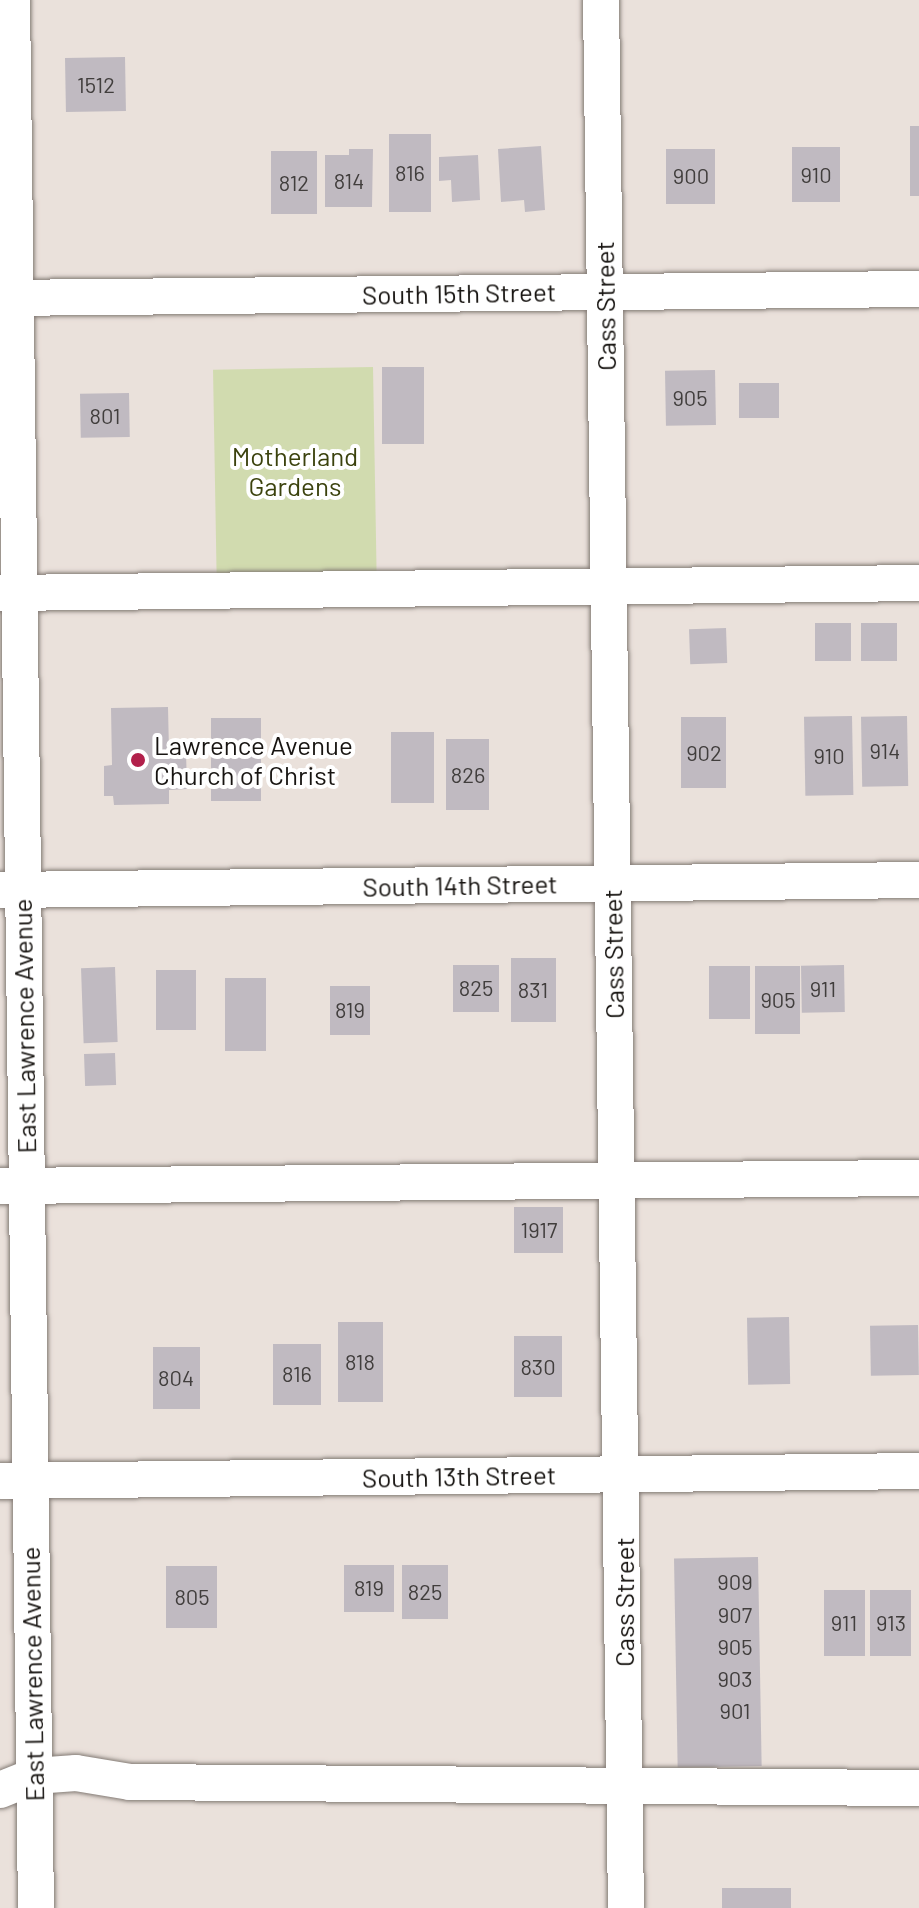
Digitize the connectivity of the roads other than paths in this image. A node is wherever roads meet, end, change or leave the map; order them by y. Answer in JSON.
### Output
{"nodes":[{"id":1,"x":12,"y":0,"type":"edge"},
{"id":2,"x":601,"y":0,"type":"edge"},
{"id":3,"x":919,"y":289,"type":"edge"},
{"id":4,"x":605,"y":292,"type":"junction"},
{"id":5,"x":7,"y":298,"type":"edge"},
{"id":6,"x":919,"y":583,"type":"edge"},
{"id":7,"x":609,"y":586,"type":"junction"},
{"id":8,"x":9,"y":593,"type":"edge"},
{"id":9,"x":919,"y":880,"type":"edge"},
{"id":10,"x":612,"y":884,"type":"junction"},
{"id":11,"x":11,"y":890,"type":"edge"},
{"id":12,"x":919,"y":1178,"type":"edge"},
{"id":13,"x":616,"y":1182,"type":"junction"},
{"id":14,"x":14,"y":1186,"type":"edge"},
{"id":15,"x":919,"y":1471,"type":"edge"},
{"id":16,"x":623,"y":1474,"type":"junction"},
{"id":17,"x":15,"y":1480,"type":"edge"},
{"id":18,"x":34,"y":1776,"type":"junction"},
{"id":19,"x":624,"y":1787,"type":"junction"},
{"id":20,"x":919,"y":1788,"type":"edge"},
{"id":21,"x":0,"y":1790,"type":"edge"},
{"id":22,"x":36,"y":1908,"type":"edge"},
{"id":23,"x":626,"y":1908,"type":"edge"}],
"edges":[{"from":1,"to":5,"type":"street","name":"East Lawrence Avenue"},
{"from":2,"to":4,"type":"street","name":"Cass Street"},
{"from":3,"to":4,"type":"street","name":"South 15th Street"},
{"from":4,"to":5,"type":"street","name":"South 15th Street"},
{"from":4,"to":7,"type":"street","name":"Cass Street"},
{"from":5,"to":8,"type":"street","name":"East Lawrence Avenue"},
{"from":6,"to":7,"type":"street"},
{"from":7,"to":8,"type":"street"},
{"from":7,"to":10,"type":"street","name":"Cass Street"},
{"from":8,"to":11,"type":"street","name":"East Lawrence Avenue"},
{"from":9,"to":10,"type":"street","name":"South 14th Street"},
{"from":10,"to":11,"type":"street","name":"South 14th Street"},
{"from":10,"to":13,"type":"street","name":"Cass Street"},
{"from":11,"to":14,"type":"street","name":"East Lawrence Avenue"},
{"from":12,"to":13,"type":"street"},
{"from":13,"to":14,"type":"street"},
{"from":13,"to":16,"type":"street","name":"Cass Street"},
{"from":14,"to":17,"type":"street","name":"East Lawrence Avenue"},
{"from":15,"to":16,"type":"street","name":"South 13th Street"},
{"from":16,"to":17,"type":"street","name":"South 13th Street"},
{"from":16,"to":19,"type":"street","name":"Cass Street"},
{"from":17,"to":18,"type":"street","name":"East Lawrence Avenue"},
{"from":18,"to":19,"type":"street"},
{"from":18,"to":21,"type":"street"},
{"from":18,"to":22,"type":"street","name":"East Lawrence Avenue"},
{"from":19,"to":20,"type":"street"},
{"from":19,"to":23,"type":"street","name":"Cass Street"}]}
